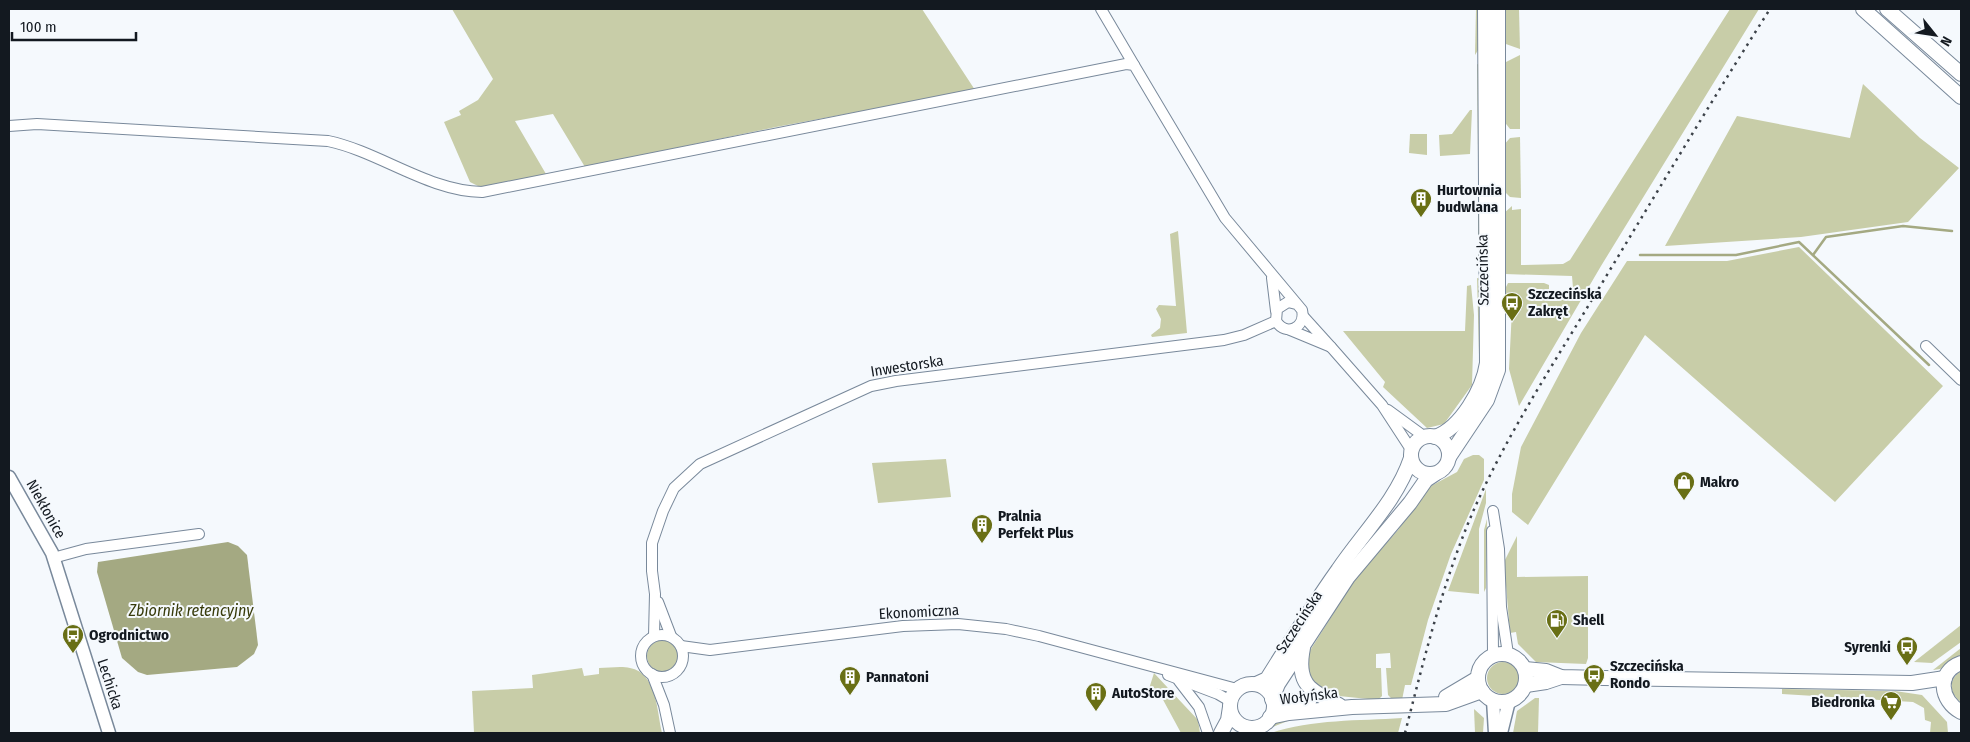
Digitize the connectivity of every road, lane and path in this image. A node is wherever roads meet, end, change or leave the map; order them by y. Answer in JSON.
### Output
{"nodes":[{"id":1,"x":1101,"y":9,"type":"edge"},
{"id":2,"x":1485,"y":9,"type":"edge"},
{"id":3,"x":1498,"y":9,"type":"edge"},
{"id":4,"x":1863,"y":9,"type":"edge"},
{"id":5,"x":1887,"y":9,"type":"edge"},
{"id":6,"x":1134,"y":65,"type":"junction"},
{"id":7,"x":1961,"y":74,"type":"edge"},
{"id":8,"x":1961,"y":97,"type":"edge"},
{"id":9,"x":9,"y":126,"type":"edge"},
{"id":10,"x":1271,"y":275,"type":"junction"},
{"id":11,"x":1296,"y":304,"type":"junction"},
{"id":12,"x":1276,"y":316,"type":"junction"},
{"id":13,"x":1303,"y":316,"type":"junction"},
{"id":14,"x":1290,"y":330,"type":"junction"},
{"id":15,"x":1926,"y":346,"type":"dead end"},
{"id":16,"x":1331,"y":347,"type":"junction"},
{"id":17,"x":1961,"y":380,"type":"edge"},
{"id":18,"x":1382,"y":405,"type":"junction"},
{"id":19,"x":1430,"y":437,"type":"junction"},
{"id":20,"x":1411,"y":454,"type":"junction"},
{"id":21,"x":1449,"y":457,"type":"junction"},
{"id":22,"x":1434,"y":474,"type":"junction"},
{"id":23,"x":9,"y":477,"type":"edge"},
{"id":24,"x":199,"y":534,"type":"dead end"},
{"id":25,"x":53,"y":558,"type":"junction"},
{"id":26,"x":655,"y":594,"type":"junction"},
{"id":27,"x":654,"y":636,"type":"junction"},
{"id":28,"x":671,"y":636,"type":"junction"},
{"id":29,"x":1303,"y":644,"type":"junction"},
{"id":30,"x":681,"y":646,"type":"junction"},
{"id":31,"x":710,"y":650,"type":"junction"},
{"id":32,"x":1508,"y":654,"type":"junction"},
{"id":33,"x":1493,"y":655,"type":"junction"},
{"id":34,"x":683,"y":661,"type":"junction"},
{"id":35,"x":1961,"y":663,"type":"edge"},
{"id":36,"x":1156,"y":669,"type":"junction"},
{"id":37,"x":1525,"y":669,"type":"junction"},
{"id":38,"x":652,"y":674,"type":"junction"},
{"id":39,"x":667,"y":676,"type":"junction"},
{"id":40,"x":1561,"y":677,"type":"junction"},
{"id":41,"x":1945,"y":678,"type":"junction"},
{"id":42,"x":1179,"y":681,"type":"junction"},
{"id":43,"x":1912,"y":683,"type":"junction"},
{"id":44,"x":1256,"y":684,"type":"junction"},
{"id":45,"x":1480,"y":684,"type":"junction"},
{"id":46,"x":1526,"y":685,"type":"junction"},
{"id":47,"x":1944,"y":694,"type":"junction"},
{"id":48,"x":1233,"y":698,"type":"junction"},
{"id":49,"x":1273,"y":700,"type":"junction"},
{"id":50,"x":1493,"y":700,"type":"junction"},
{"id":51,"x":1509,"y":702,"type":"junction"},
{"id":52,"x":664,"y":705,"type":"junction"},
{"id":53,"x":1345,"y":706,"type":"junction"},
{"id":54,"x":1961,"y":712,"type":"edge"},
{"id":55,"x":1270,"y":718,"type":"junction"},
{"id":56,"x":1246,"y":730,"type":"edge"},
{"id":57,"x":109,"y":733,"type":"edge"},
{"id":58,"x":670,"y":733,"type":"edge"},
{"id":59,"x":1208,"y":733,"type":"edge"},
{"id":60,"x":1221,"y":733,"type":"edge"},
{"id":61,"x":1495,"y":733,"type":"edge"},
{"id":62,"x":1501,"y":733,"type":"edge"}],
"edges":[{"from":1,"to":6,"type":"street"},
{"from":2,"to":19,"type":"main road","name":"Szczecińska"},
{"from":3,"to":21,"type":"main road","name":"Szczecińska"},
{"from":4,"to":8,"type":"main road"},
{"from":5,"to":7,"type":"main road"},
{"from":6,"to":9,"type":"street"},
{"from":6,"to":10,"type":"street"},
{"from":10,"to":11,"type":"street"},
{"from":10,"to":12,"type":"street"},
{"from":11,"to":12,"type":"street"},
{"from":11,"to":13,"type":"street"},
{"from":12,"to":14,"type":"street"},
{"from":12,"to":26,"type":"street","name":"Inwestorska"},
{"from":13,"to":14,"type":"street"},
{"from":13,"to":16,"type":"street"},
{"from":14,"to":16,"type":"street"},
{"from":15,"to":17,"type":"street"},
{"from":16,"to":18,"type":"street"},
{"from":18,"to":19,"type":"street"},
{"from":18,"to":20,"type":"street"},
{"from":19,"to":20,"type":"main road"},
{"from":19,"to":21,"type":"main road"},
{"from":20,"to":22,"type":"main road"},
{"from":20,"to":44,"type":"main road","name":"Szczecińska"},
{"from":21,"to":22,"type":"main road"},
{"from":22,"to":29,"type":"main road","name":"Szczecińska"},
{"from":23,"to":25,"type":"street","name":"Niekłonice"},
{"from":24,"to":25,"type":"street"},
{"from":25,"to":57,"type":"street","name":"Lechicka"},
{"from":26,"to":27,"type":"street","name":"Inwestorska"},
{"from":26,"to":28,"type":"street","name":"Inwestorska"},
{"from":27,"to":28,"type":"street"},
{"from":27,"to":38,"type":"street"},
{"from":28,"to":30,"type":"street"},
{"from":29,"to":49,"type":"main road","name":"Szczecińska"},
{"from":29,"to":53,"type":"main road"},
{"from":30,"to":31,"type":"street","name":"Ekonomiczna"},
{"from":30,"to":34,"type":"street"},
{"from":31,"to":34,"type":"street","name":"Ekonomiczna"},
{"from":31,"to":36,"type":"street","name":"Ekonomiczna"},
{"from":32,"to":33,"type":"main road"},
{"from":32,"to":33,"type":"street"},
{"from":32,"to":37,"type":"main road"},
{"from":33,"to":45,"type":"main road"},
{"from":34,"to":39,"type":"street"},
{"from":35,"to":41,"type":"main road"},
{"from":36,"to":42,"type":"street","name":"Ekonomiczna"},
{"from":36,"to":48,"type":"street","name":"Ekonomiczna"},
{"from":37,"to":40,"type":"main road"},
{"from":37,"to":46,"type":"main road"},
{"from":38,"to":39,"type":"street"},
{"from":38,"to":52,"type":"street"},
{"from":39,"to":52,"type":"street"},
{"from":40,"to":43,"type":"main road"},
{"from":40,"to":46,"type":"main road"},
{"from":41,"to":43,"type":"main road"},
{"from":41,"to":47,"type":"main road"},
{"from":42,"to":48,"type":"street","name":"Ekonomiczna"},
{"from":42,"to":59,"type":"street"},
{"from":43,"to":47,"type":"main road"},
{"from":44,"to":48,"type":"main road"},
{"from":44,"to":49,"type":"main road"},
{"from":45,"to":50,"type":"main road"},
{"from":45,"to":53,"type":"main road","name":"Wołyńska"},
{"from":46,"to":51,"type":"main road"},
{"from":47,"to":54,"type":"main road"},
{"from":48,"to":56,"type":"main road"},
{"from":48,"to":60,"type":"main road"},
{"from":49,"to":53,"type":"main road","name":"Wołyńska"},
{"from":49,"to":55,"type":"main road"},
{"from":50,"to":51,"type":"main road"},
{"from":50,"to":61,"type":"street"},
{"from":51,"to":62,"type":"street"},
{"from":52,"to":58,"type":"street"},
{"from":53,"to":55,"type":"main road","name":"Wołyńska"},
{"from":55,"to":56,"type":"main road"}]}
